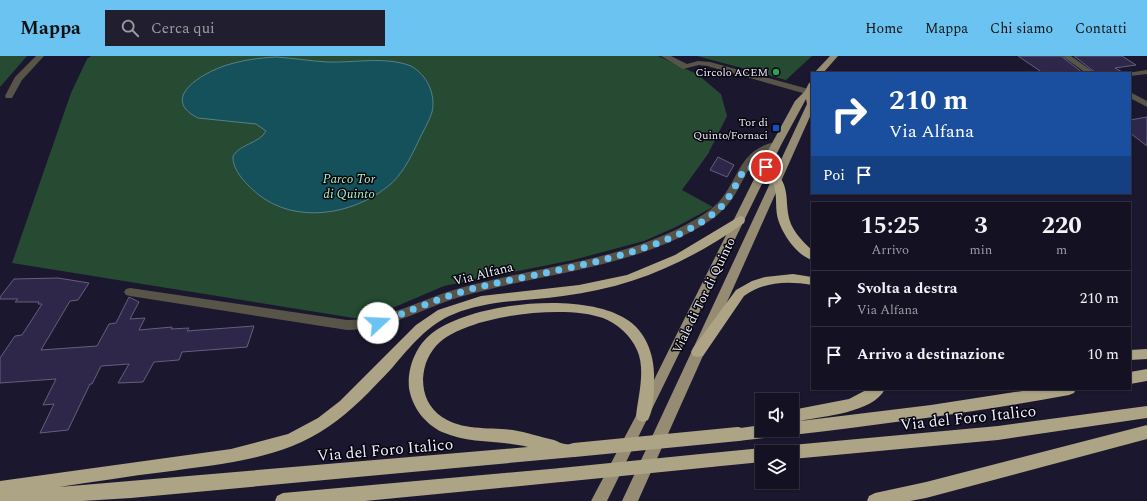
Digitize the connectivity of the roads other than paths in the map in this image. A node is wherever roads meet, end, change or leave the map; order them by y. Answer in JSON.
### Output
{"nodes":[{"id":1,"x":40,"y":56,"type":"edge"},
{"id":2,"x":665,"y":56,"type":"edge"},
{"id":3,"x":834,"y":56,"type":"edge"},
{"id":4,"x":1066,"y":56,"type":"edge"},
{"id":5,"x":819,"y":72,"type":"edge"},
{"id":6,"x":1090,"y":72,"type":"edge"},
{"id":7,"x":1147,"y":72,"type":"edge"},
{"id":8,"x":1131,"y":74,"type":"edge"},
{"id":9,"x":810,"y":89,"type":"edge"},
{"id":10,"x":9,"y":96,"type":"dead end"},
{"id":11,"x":1131,"y":96,"type":"edge"},
{"id":12,"x":1147,"y":104,"type":"edge"},
{"id":13,"x":776,"y":145,"type":"junction"},
{"id":14,"x":766,"y":167,"type":"junction"},
{"id":15,"x":744,"y":170,"type":"junction"},
{"id":16,"x":776,"y":179,"type":"junction"},
{"id":17,"x":740,"y":220,"type":"junction"},
{"id":18,"x":811,"y":255,"type":"edge"},
{"id":19,"x":811,"y":280,"type":"edge"},
{"id":20,"x":130,"y":292,"type":"dead end"},
{"id":21,"x":698,"y":352,"type":"junction"},
{"id":22,"x":1147,"y":354,"type":"edge"},
{"id":23,"x":1131,"y":355,"type":"edge"},
{"id":24,"x":1147,"y":375,"type":"edge"},
{"id":25,"x":1131,"y":378,"type":"edge"},
{"id":26,"x":877,"y":390,"type":"edge"},
{"id":27,"x":1063,"y":390,"type":"edge"},
{"id":28,"x":1147,"y":412,"type":"edge"},
{"id":29,"x":799,"y":414,"type":"edge"},
{"id":30,"x":643,"y":416,"type":"junction"},
{"id":31,"x":799,"y":427,"type":"edge"},
{"id":32,"x":750,"y":431,"type":"edge"},
{"id":33,"x":1147,"y":432,"type":"edge"},
{"id":34,"x":570,"y":450,"type":"junction"},
{"id":35,"x":799,"y":451,"type":"edge"},
{"id":36,"x":755,"y":456,"type":"edge"},
{"id":37,"x":0,"y":489,"type":"edge"},
{"id":38,"x":0,"y":499,"type":"edge"},
{"id":39,"x":283,"y":501,"type":"edge"},
{"id":40,"x":599,"y":501,"type":"edge"},
{"id":41,"x":630,"y":501,"type":"edge"},
{"id":42,"x":875,"y":501,"type":"edge"}],
"edges":[{"from":1,"to":10,"type":"street"},
{"from":2,"to":9,"type":"street"},
{"from":3,"to":5,"type":"main road"},
{"from":4,"to":6,"type":"street"},
{"from":7,"to":8,"type":"street"},
{"from":9,"to":13,"type":"main road","name":"Viale di Tor di Quinto"},
{"from":9,"to":16,"type":"main road","name":"Viale di Tor di Quinto"},
{"from":11,"to":12,"type":"street"},
{"from":13,"to":14,"type":"main road","name":"Viale di Tor di Quinto"},
{"from":13,"to":15,"type":"street","name":"Via Alfana"},
{"from":14,"to":15,"type":"street"},
{"from":14,"to":17,"type":"main road","name":"Viale di Tor di Quinto"},
{"from":15,"to":20,"type":"street","name":"Via Alfana"},
{"from":16,"to":18,"type":"highway"},
{"from":16,"to":21,"type":"main road","name":"Viale di Tor di Quinto"},
{"from":17,"to":30,"type":"main road","name":"Viale di Tor di Quinto"},
{"from":17,"to":37,"type":"highway"},
{"from":19,"to":21,"type":"highway"},
{"from":21,"to":41,"type":"main road","name":"Viale di Tor di Quinto"},
{"from":22,"to":23,"type":"highway"},
{"from":24,"to":25,"type":"highway"},
{"from":26,"to":29,"type":"highway"},
{"from":27,"to":31,"type":"highway","name":"Via del Foro Italico"},
{"from":28,"to":35,"type":"highway","name":"Via del Foro Italico"},
{"from":30,"to":34,"type":"highway"},
{"from":30,"to":40,"type":"main road","name":"Viale di Tor di Quinto"},
{"from":32,"to":34,"type":"highway","name":"Via del Foro Italico","bridge":true},
{"from":33,"to":42,"type":"highway"},
{"from":34,"to":38,"type":"highway","name":"Via del Foro Italico"},
{"from":36,"to":39,"type":"highway","bridge":true}]}
